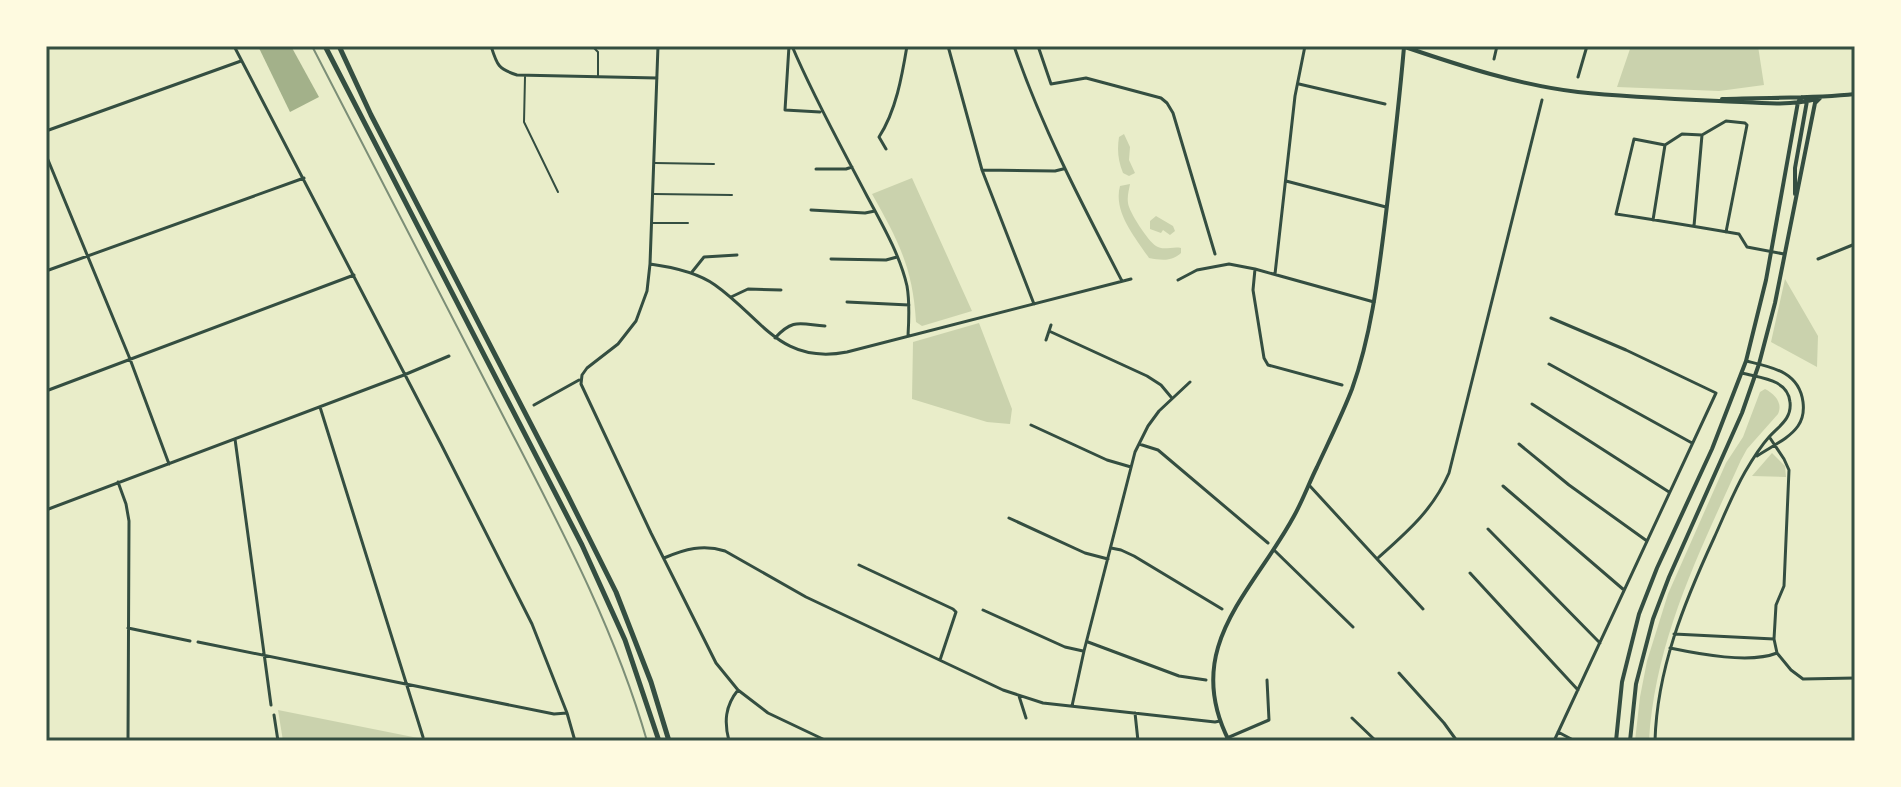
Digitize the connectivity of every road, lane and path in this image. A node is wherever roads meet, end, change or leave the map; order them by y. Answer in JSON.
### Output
{"nodes":[{"id":1,"x":234,"y":46,"type":"edge"},
{"id":2,"x":325,"y":46,"type":"edge"},
{"id":3,"x":339,"y":46,"type":"edge"},
{"id":4,"x":491,"y":46,"type":"edge"},
{"id":5,"x":592,"y":46,"type":"edge"},
{"id":6,"x":658,"y":46,"type":"edge"},
{"id":7,"x":790,"y":46,"type":"edge"},
{"id":8,"x":907,"y":46,"type":"edge"},
{"id":9,"x":948,"y":46,"type":"edge"},
{"id":10,"x":1014,"y":46,"type":"edge"},
{"id":11,"x":1038,"y":46,"type":"edge"},
{"id":12,"x":1305,"y":46,"type":"edge"},
{"id":13,"x":1403,"y":46,"type":"edge"},
{"id":14,"x":1497,"y":46,"type":"edge"},
{"id":15,"x":1587,"y":46,"type":"edge"},
{"id":16,"x":1494,"y":59,"type":"dead end"},
{"id":17,"x":241,"y":61,"type":"junction"},
{"id":18,"x":525,"y":76,"type":"junction"},
{"id":19,"x":598,"y":77,"type":"junction"},
{"id":20,"x":1578,"y":77,"type":"dead end"},
{"id":21,"x":657,"y":78,"type":"junction"},
{"id":22,"x":1297,"y":83,"type":"junction"},
{"id":23,"x":1855,"y":94,"type":"edge"},
{"id":24,"x":1820,"y":98,"type":"junction"},
{"id":25,"x":1542,"y":100,"type":"dead end"},
{"id":26,"x":1802,"y":100,"type":"junction"},
{"id":27,"x":1385,"y":104,"type":"dead end"},
{"id":28,"x":822,"y":112,"type":"junction"},
{"id":29,"x":46,"y":131,"type":"edge"},
{"id":30,"x":1702,"y":135,"type":"junction"},
{"id":31,"x":1665,"y":145,"type":"junction"},
{"id":32,"x":886,"y":149,"type":"dead end"},
{"id":33,"x":46,"y":155,"type":"edge"},
{"id":34,"x":654,"y":163,"type":"junction"},
{"id":35,"x":714,"y":164,"type":"dead end"},
{"id":36,"x":852,"y":166,"type":"junction"},
{"id":37,"x":816,"y":169,"type":"dead end"},
{"id":38,"x":1063,"y":169,"type":"junction"},
{"id":39,"x":982,"y":170,"type":"junction"},
{"id":40,"x":304,"y":178,"type":"junction"},
{"id":41,"x":1286,"y":181,"type":"junction"},
{"id":42,"x":558,"y":192,"type":"dead end"},
{"id":43,"x":653,"y":194,"type":"junction"},
{"id":44,"x":732,"y":195,"type":"dead end"},
{"id":45,"x":1794,"y":201,"type":"junction"},
{"id":46,"x":1387,"y":207,"type":"junction"},
{"id":47,"x":811,"y":210,"type":"dead end"},
{"id":48,"x":875,"y":211,"type":"junction"},
{"id":49,"x":1653,"y":220,"type":"junction"},
{"id":50,"x":652,"y":223,"type":"junction"},
{"id":51,"x":688,"y":223,"type":"dead end"},
{"id":52,"x":1694,"y":226,"type":"junction"},
{"id":53,"x":1726,"y":232,"type":"junction"},
{"id":54,"x":1855,"y":244,"type":"edge"},
{"id":55,"x":1771,"y":251,"type":"junction"},
{"id":56,"x":1215,"y":254,"type":"dead end"},
{"id":57,"x":1785,"y":254,"type":"junction"},
{"id":58,"x":737,"y":255,"type":"dead end"},
{"id":59,"x":87,"y":256,"type":"junction"},
{"id":60,"x":897,"y":257,"type":"junction"},
{"id":61,"x":831,"y":259,"type":"dead end"},
{"id":62,"x":1818,"y":259,"type":"dead end"},
{"id":63,"x":650,"y":264,"type":"junction"},
{"id":64,"x":1255,"y":269,"type":"junction"},
{"id":65,"x":46,"y":271,"type":"edge"},
{"id":66,"x":691,"y":273,"type":"junction"},
{"id":67,"x":1275,"y":274,"type":"junction"},
{"id":68,"x":354,"y":275,"type":"junction"},
{"id":69,"x":1131,"y":279,"type":"dead end"},
{"id":70,"x":1178,"y":280,"type":"dead end"},
{"id":71,"x":1122,"y":281,"type":"junction"},
{"id":72,"x":781,"y":290,"type":"dead end"},
{"id":73,"x":731,"y":297,"type":"junction"},
{"id":74,"x":847,"y":302,"type":"dead end"},
{"id":75,"x":1374,"y":302,"type":"junction"},
{"id":76,"x":1034,"y":304,"type":"junction"},
{"id":77,"x":909,"y":305,"type":"junction"},
{"id":78,"x":1551,"y":318,"type":"dead end"},
{"id":79,"x":1051,"y":325,"type":"dead end"},
{"id":80,"x":825,"y":326,"type":"dead end"},
{"id":81,"x":1049,"y":331,"type":"junction"},
{"id":82,"x":908,"y":336,"type":"junction"},
{"id":83,"x":775,"y":338,"type":"junction"},
{"id":84,"x":1046,"y":340,"type":"dead end"},
{"id":85,"x":449,"y":356,"type":"dead end"},
{"id":86,"x":130,"y":359,"type":"junction"},
{"id":87,"x":1746,"y":361,"type":"junction"},
{"id":88,"x":1549,"y":364,"type":"dead end"},
{"id":89,"x":1759,"y":364,"type":"junction"},
{"id":90,"x":1742,"y":373,"type":"junction"},
{"id":91,"x":404,"y":375,"type":"junction"},
{"id":92,"x":1755,"y":377,"type":"junction"},
{"id":93,"x":581,"y":380,"type":"junction"},
{"id":94,"x":1190,"y":382,"type":"dead end"},
{"id":95,"x":1342,"y":385,"type":"dead end"},
{"id":96,"x":46,"y":391,"type":"edge"},
{"id":97,"x":1172,"y":398,"type":"junction"},
{"id":98,"x":1532,"y":404,"type":"dead end"},
{"id":99,"x":534,"y":405,"type":"dead end"},
{"id":100,"x":320,"y":407,"type":"junction"},
{"id":101,"x":1031,"y":425,"type":"dead end"},
{"id":102,"x":1769,"y":437,"type":"junction"},
{"id":103,"x":235,"y":439,"type":"junction"},
{"id":104,"x":1692,"y":443,"type":"junction"},
{"id":105,"x":1139,"y":444,"type":"junction"},
{"id":106,"x":1519,"y":444,"type":"dead end"},
{"id":107,"x":1775,"y":444,"type":"junction"},
{"id":108,"x":1754,"y":458,"type":"junction"},
{"id":109,"x":169,"y":464,"type":"junction"},
{"id":110,"x":1131,"y":467,"type":"junction"},
{"id":111,"x":118,"y":482,"type":"junction"},
{"id":112,"x":1309,"y":485,"type":"junction"},
{"id":113,"x":1503,"y":486,"type":"dead end"},
{"id":114,"x":1669,"y":492,"type":"junction"},
{"id":115,"x":46,"y":510,"type":"edge"},
{"id":116,"x":1009,"y":518,"type":"dead end"},
{"id":117,"x":1488,"y":529,"type":"dead end"},
{"id":118,"x":1647,"y":541,"type":"junction"},
{"id":119,"x":1268,"y":543,"type":"dead end"},
{"id":120,"x":1111,"y":548,"type":"junction"},
{"id":121,"x":1274,"y":550,"type":"junction"},
{"id":122,"x":664,"y":558,"type":"junction"},
{"id":123,"x":1378,"y":558,"type":"junction"},
{"id":124,"x":1108,"y":559,"type":"junction"},
{"id":125,"x":859,"y":565,"type":"dead end"},
{"id":126,"x":1470,"y":573,"type":"dead end"},
{"id":127,"x":1625,"y":590,"type":"junction"},
{"id":128,"x":1222,"y":609,"type":"dead end"},
{"id":129,"x":1423,"y":609,"type":"dead end"},
{"id":130,"x":983,"y":610,"type":"dead end"},
{"id":131,"x":1353,"y":627,"type":"dead end"},
{"id":132,"x":128,"y":628,"type":"junction"},
{"id":133,"x":1674,"y":634,"type":"junction"},
{"id":134,"x":1774,"y":639,"type":"junction"},
{"id":135,"x":190,"y":641,"type":"dead end"},
{"id":136,"x":1087,"y":641,"type":"junction"},
{"id":137,"x":198,"y":642,"type":"dead end"},
{"id":138,"x":1600,"y":643,"type":"junction"},
{"id":139,"x":1670,"y":648,"type":"junction"},
{"id":140,"x":1084,"y":651,"type":"junction"},
{"id":141,"x":1777,"y":653,"type":"junction"},
{"id":142,"x":264,"y":655,"type":"junction"},
{"id":143,"x":940,"y":660,"type":"junction"},
{"id":144,"x":1399,"y":673,"type":"dead end"},
{"id":145,"x":1855,"y":678,"type":"edge"},
{"id":146,"x":1206,"y":680,"type":"dead end"},
{"id":147,"x":1267,"y":680,"type":"dead end"},
{"id":148,"x":406,"y":683,"type":"junction"},
{"id":149,"x":738,"y":690,"type":"junction"},
{"id":150,"x":1578,"y":690,"type":"junction"},
{"id":151,"x":1019,"y":696,"type":"junction"},
{"id":152,"x":271,"y":705,"type":"dead end"},
{"id":153,"x":1072,"y":706,"type":"junction"},
{"id":154,"x":567,"y":713,"type":"junction"},
{"id":155,"x":1135,"y":713,"type":"junction"},
{"id":156,"x":274,"y":715,"type":"dead end"},
{"id":157,"x":1026,"y":718,"type":"dead end"},
{"id":158,"x":1352,"y":718,"type":"dead end"},
{"id":159,"x":1220,"y":721,"type":"junction"},
{"id":160,"x":1558,"y":732,"type":"junction"},
{"id":161,"x":423,"y":737,"type":"dead end"},
{"id":162,"x":1228,"y":740,"type":"edge"},
{"id":163,"x":128,"y":741,"type":"edge"},
{"id":164,"x":278,"y":741,"type":"edge"},
{"id":165,"x":575,"y":741,"type":"edge"},
{"id":166,"x":659,"y":741,"type":"edge"},
{"id":167,"x":669,"y":741,"type":"edge"},
{"id":168,"x":729,"y":741,"type":"edge"},
{"id":169,"x":827,"y":741,"type":"edge"},
{"id":170,"x":1138,"y":741,"type":"edge"},
{"id":171,"x":1376,"y":741,"type":"edge"},
{"id":172,"x":1457,"y":741,"type":"edge"},
{"id":173,"x":1554,"y":741,"type":"edge"},
{"id":174,"x":1575,"y":741,"type":"edge"},
{"id":175,"x":1616,"y":741,"type":"edge"},
{"id":176,"x":1630,"y":741,"type":"edge"},
{"id":177,"x":1655,"y":741,"type":"edge"}],
"edges":[{"from":1,"to":17,"type":"street"},
{"from":2,"to":166,"type":"main road"},
{"from":3,"to":167,"type":"main road"},
{"from":4,"to":18,"type":"street"},
{"from":5,"to":19,"type":"lane"},
{"from":6,"to":21,"type":"street"},
{"from":7,"to":28,"type":"street"},
{"from":7,"to":28,"type":"street"},
{"from":8,"to":32,"type":"street"},
{"from":9,"to":39,"type":"street"},
{"from":10,"to":38,"type":"street"},
{"from":11,"to":56,"type":"street"},
{"from":12,"to":22,"type":"street"},
{"from":13,"to":26,"type":"street"},
{"from":13,"to":46,"type":"street"},
{"from":14,"to":16,"type":"street"},
{"from":15,"to":20,"type":"street"},
{"from":17,"to":29,"type":"street"},
{"from":17,"to":40,"type":"street"},
{"from":18,"to":19,"type":"street"},
{"from":18,"to":42,"type":"lane"},
{"from":19,"to":21,"type":"street"},
{"from":21,"to":34,"type":"street"},
{"from":22,"to":27,"type":"street"},
{"from":22,"to":41,"type":"street"},
{"from":23,"to":24,"type":"street"},
{"from":24,"to":26,"type":"street"},
{"from":24,"to":45,"type":"street"},
{"from":25,"to":123,"type":"street"},
{"from":26,"to":45,"type":"street"},
{"from":26,"to":55,"type":"street"},
{"from":28,"to":36,"type":"street"},
{"from":30,"to":31,"type":"street"},
{"from":30,"to":52,"type":"street"},
{"from":30,"to":53,"type":"street"},
{"from":31,"to":49,"type":"street"},
{"from":31,"to":49,"type":"street"},
{"from":33,"to":59,"type":"street"},
{"from":34,"to":35,"type":"lane"},
{"from":34,"to":43,"type":"street"},
{"from":36,"to":37,"type":"street"},
{"from":36,"to":48,"type":"street"},
{"from":38,"to":39,"type":"street"},
{"from":38,"to":71,"type":"street"},
{"from":39,"to":76,"type":"street"},
{"from":40,"to":59,"type":"street"},
{"from":40,"to":68,"type":"street"},
{"from":41,"to":46,"type":"street"},
{"from":41,"to":67,"type":"street"},
{"from":43,"to":44,"type":"lane"},
{"from":43,"to":50,"type":"street"},
{"from":45,"to":57,"type":"street"},
{"from":46,"to":75,"type":"street"},
{"from":47,"to":48,"type":"street"},
{"from":48,"to":60,"type":"street"},
{"from":49,"to":52,"type":"street"},
{"from":50,"to":51,"type":"lane"},
{"from":50,"to":63,"type":"street"},
{"from":52,"to":53,"type":"street"},
{"from":53,"to":55,"type":"street"},
{"from":54,"to":62,"type":"street"},
{"from":55,"to":57,"type":"street"},
{"from":55,"to":87,"type":"street"},
{"from":57,"to":89,"type":"street"},
{"from":58,"to":66,"type":"street"},
{"from":59,"to":65,"type":"street"},
{"from":59,"to":86,"type":"street"},
{"from":60,"to":61,"type":"street"},
{"from":60,"to":77,"type":"street"},
{"from":63,"to":66,"type":"street"},
{"from":63,"to":93,"type":"street"},
{"from":64,"to":67,"type":"street"},
{"from":64,"to":70,"type":"street"},
{"from":64,"to":95,"type":"street"},
{"from":66,"to":73,"type":"street"},
{"from":67,"to":75,"type":"street"},
{"from":68,"to":86,"type":"street"},
{"from":68,"to":91,"type":"street"},
{"from":69,"to":71,"type":"street"},
{"from":71,"to":76,"type":"street"},
{"from":72,"to":73,"type":"street"},
{"from":73,"to":83,"type":"street"},
{"from":74,"to":77,"type":"street"},
{"from":75,"to":112,"type":"street"},
{"from":76,"to":82,"type":"street"},
{"from":77,"to":82,"type":"street"},
{"from":78,"to":104,"type":"street"},
{"from":79,"to":81,"type":"street"},
{"from":80,"to":83,"type":"street"},
{"from":81,"to":84,"type":"street"},
{"from":81,"to":97,"type":"street"},
{"from":82,"to":83,"type":"street"},
{"from":85,"to":91,"type":"street"},
{"from":86,"to":96,"type":"street"},
{"from":86,"to":109,"type":"street"},
{"from":87,"to":89,"type":"street"},
{"from":87,"to":90,"type":"street"},
{"from":88,"to":104,"type":"street"},
{"from":89,"to":92,"type":"street"},
{"from":89,"to":107,"type":"street"},
{"from":90,"to":92,"type":"street"},
{"from":90,"to":175,"type":"street"},
{"from":91,"to":100,"type":"street"},
{"from":91,"to":154,"type":"street"},
{"from":92,"to":102,"type":"street"},
{"from":92,"to":176,"type":"street"},
{"from":93,"to":99,"type":"street"},
{"from":93,"to":122,"type":"street"},
{"from":94,"to":97,"type":"street"},
{"from":97,"to":105,"type":"street"},
{"from":98,"to":114,"type":"street"},
{"from":100,"to":103,"type":"street"},
{"from":100,"to":148,"type":"street"},
{"from":101,"to":110,"type":"street"},
{"from":102,"to":107,"type":"street"},
{"from":102,"to":108,"type":"street"},
{"from":103,"to":109,"type":"street"},
{"from":103,"to":142,"type":"street"},
{"from":104,"to":114,"type":"street"},
{"from":105,"to":110,"type":"street"},
{"from":105,"to":119,"type":"street"},
{"from":106,"to":118,"type":"street"},
{"from":107,"to":108,"type":"street"},
{"from":107,"to":134,"type":"street"},
{"from":108,"to":133,"type":"street"},
{"from":109,"to":111,"type":"street"},
{"from":110,"to":120,"type":"street"},
{"from":111,"to":115,"type":"street"},
{"from":111,"to":132,"type":"street"},
{"from":112,"to":121,"type":"street"},
{"from":112,"to":123,"type":"street"},
{"from":113,"to":127,"type":"street"},
{"from":114,"to":118,"type":"street"},
{"from":116,"to":124,"type":"street"},
{"from":117,"to":138,"type":"street"},
{"from":118,"to":127,"type":"street"},
{"from":120,"to":124,"type":"street"},
{"from":120,"to":128,"type":"street"},
{"from":121,"to":131,"type":"street"},
{"from":121,"to":159,"type":"street"},
{"from":122,"to":143,"type":"street"},
{"from":122,"to":149,"type":"street"},
{"from":123,"to":129,"type":"street"},
{"from":124,"to":136,"type":"street"},
{"from":125,"to":143,"type":"street"},
{"from":126,"to":150,"type":"street"},
{"from":127,"to":138,"type":"street"},
{"from":130,"to":140,"type":"street"},
{"from":132,"to":135,"type":"street"},
{"from":132,"to":163,"type":"street"},
{"from":133,"to":134,"type":"street"},
{"from":133,"to":139,"type":"street"},
{"from":134,"to":141,"type":"street"},
{"from":136,"to":140,"type":"street"},
{"from":136,"to":146,"type":"street"},
{"from":137,"to":142,"type":"street"},
{"from":138,"to":150,"type":"street"},
{"from":139,"to":141,"type":"street"},
{"from":139,"to":177,"type":"street"},
{"from":140,"to":153,"type":"street"},
{"from":141,"to":145,"type":"street"},
{"from":142,"to":148,"type":"street"},
{"from":142,"to":152,"type":"street"},
{"from":143,"to":151,"type":"street"},
{"from":144,"to":172,"type":"street"},
{"from":147,"to":162,"type":"street"},
{"from":148,"to":154,"type":"street"},
{"from":148,"to":161,"type":"street"},
{"from":149,"to":168,"type":"street"},
{"from":149,"to":169,"type":"street"},
{"from":150,"to":160,"type":"street"},
{"from":151,"to":153,"type":"street"},
{"from":151,"to":157,"type":"street"},
{"from":153,"to":155,"type":"street"},
{"from":154,"to":165,"type":"street"},
{"from":155,"to":159,"type":"street"},
{"from":155,"to":170,"type":"street"},
{"from":156,"to":164,"type":"street"},
{"from":158,"to":171,"type":"street"},
{"from":159,"to":162,"type":"street"},
{"from":160,"to":173,"type":"street"},
{"from":160,"to":174,"type":"street"}]}
